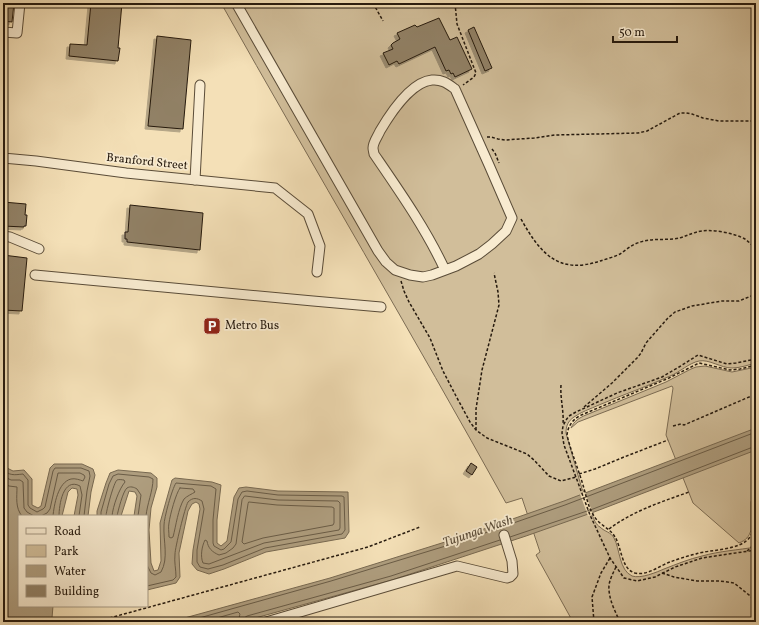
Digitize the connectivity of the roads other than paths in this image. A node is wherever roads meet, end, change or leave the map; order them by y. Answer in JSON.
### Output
{"nodes":[{"id":1,"x":20,"y":3,"type":"edge"},
{"id":2,"x":236,"y":3,"type":"edge"},
{"id":3,"x":3,"y":32,"type":"edge"},
{"id":4,"x":200,"y":85,"type":"dead end"},
{"id":5,"x":3,"y":158,"type":"edge"},
{"id":6,"x":195,"y":180,"type":"junction"},
{"id":7,"x":3,"y":236,"type":"edge"},
{"id":8,"x":39,"y":250,"type":"dead end"},
{"id":9,"x":445,"y":270,"type":"junction"},
{"id":10,"x":317,"y":272,"type":"dead end"},
{"id":11,"x":35,"y":275,"type":"dead end"},
{"id":12,"x":381,"y":307,"type":"dead end"},
{"id":13,"x":504,"y":535,"type":"dead end"},
{"id":14,"x":266,"y":622,"type":"edge"}],
"edges":[{"from":1,"to":3,"type":"street"},
{"from":2,"to":9,"type":"street"},
{"from":4,"to":6,"type":"street"},
{"from":5,"to":6,"type":"street","name":"Branford Street"},
{"from":6,"to":10,"type":"street","name":"Branford Street"},
{"from":7,"to":8,"type":"street"},
{"from":9,"to":9,"type":"street"},
{"from":11,"to":12,"type":"street"},
{"from":13,"to":14,"type":"street"}]}
